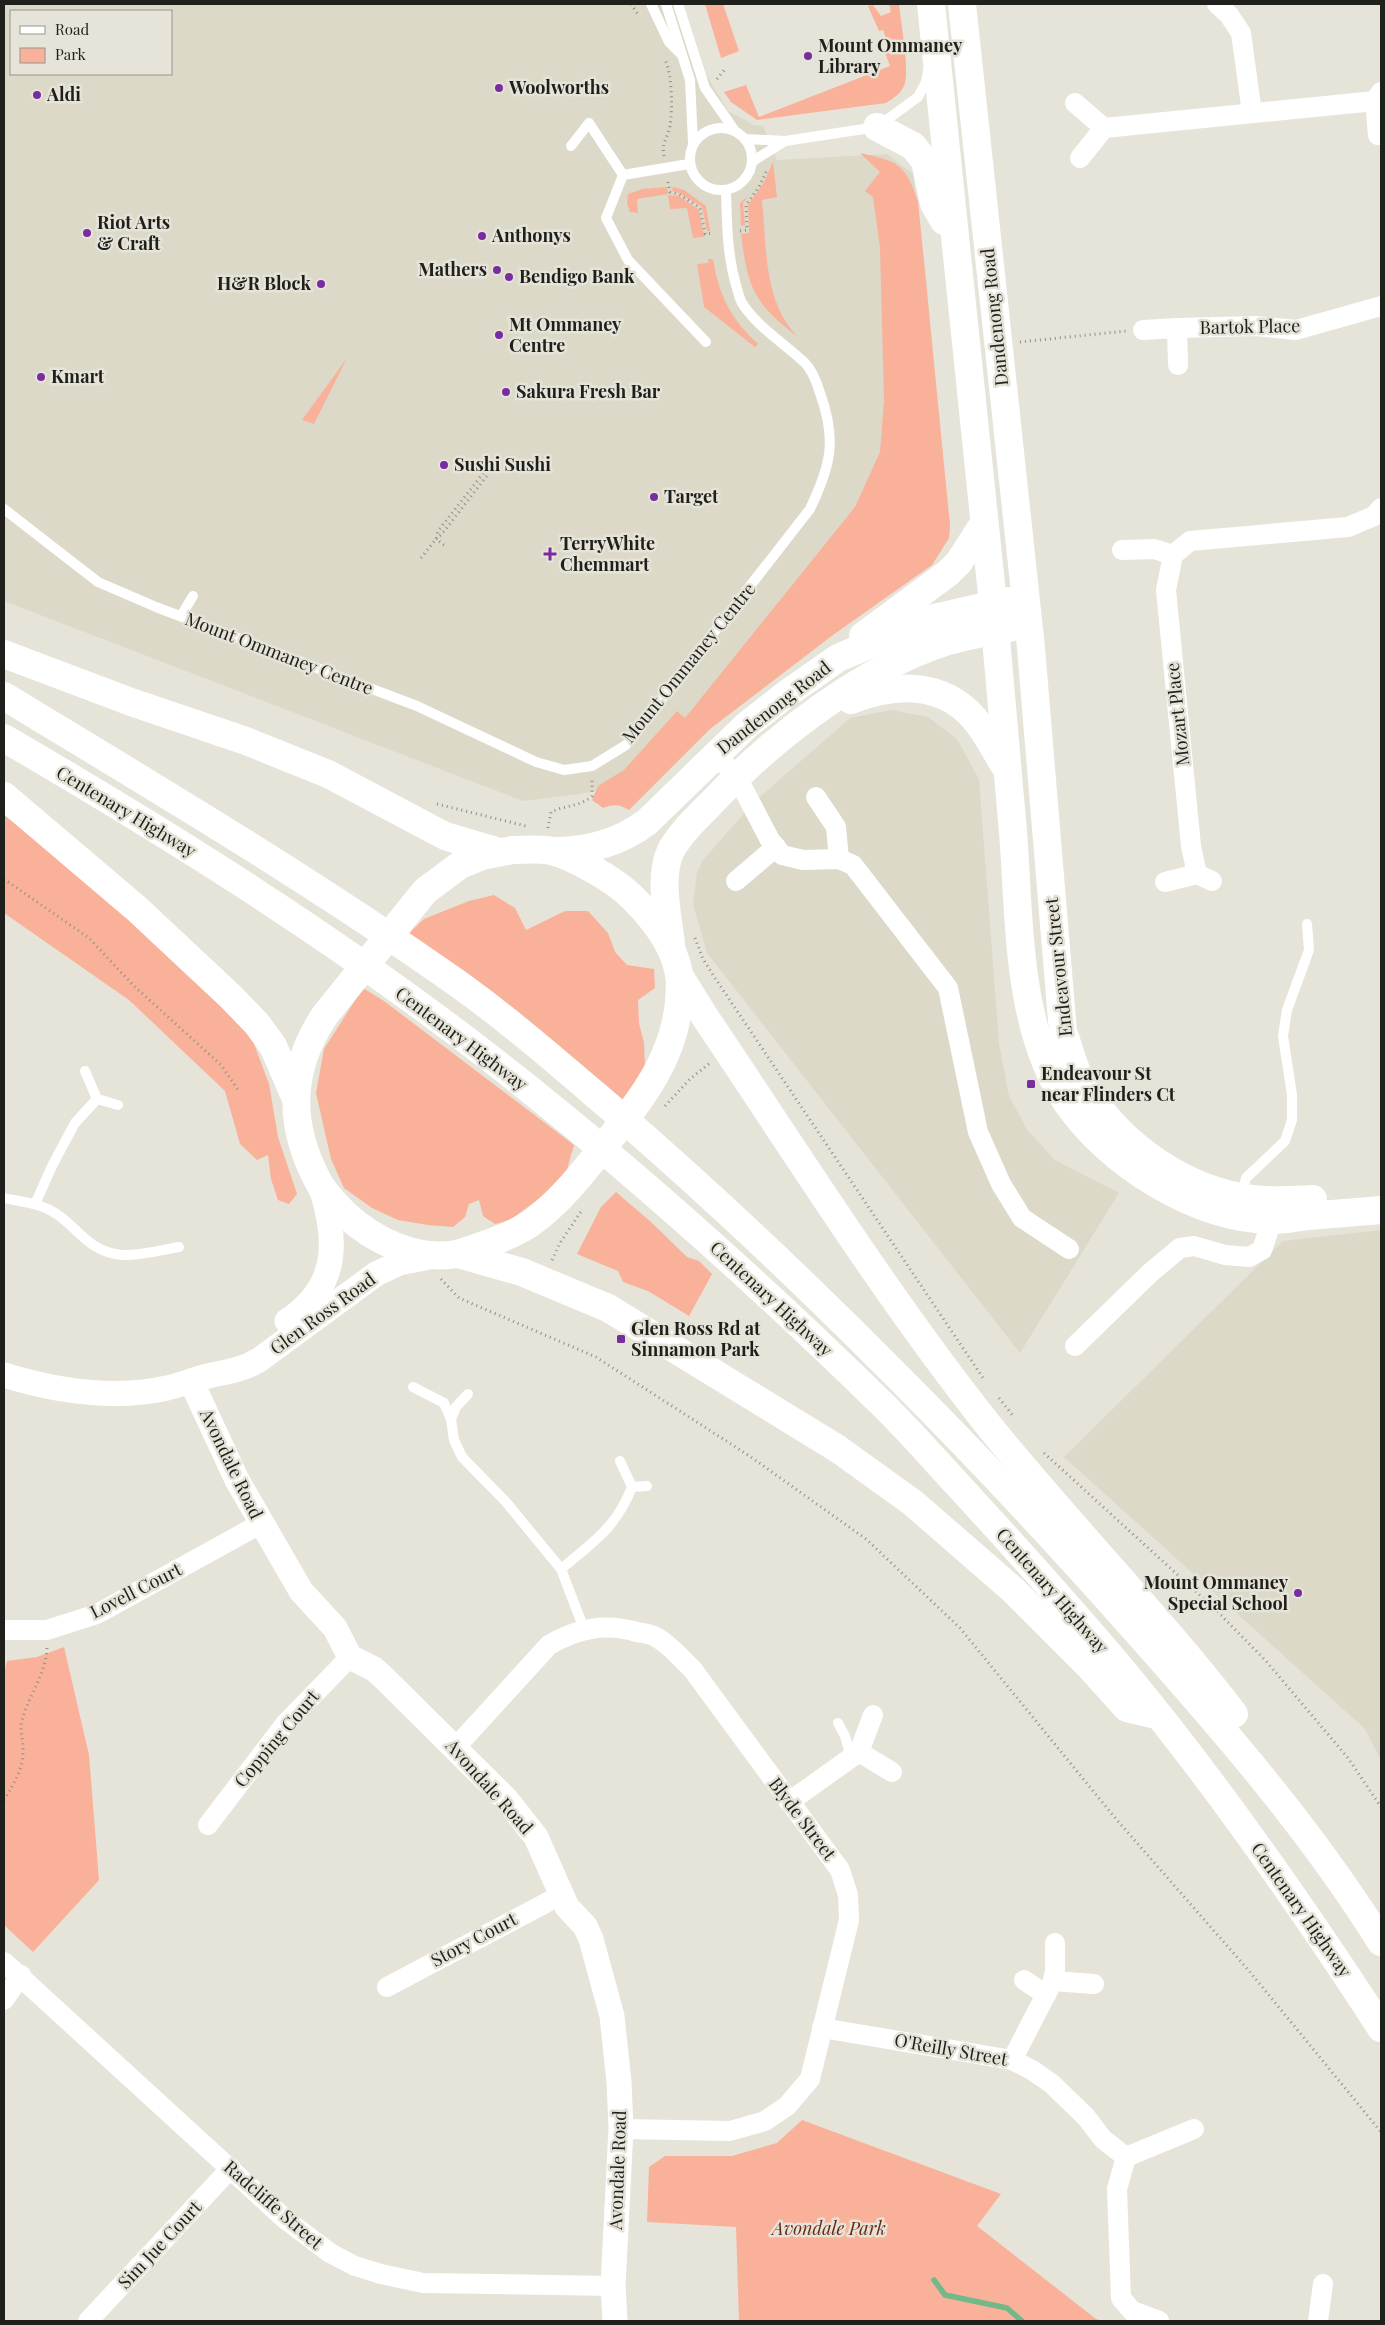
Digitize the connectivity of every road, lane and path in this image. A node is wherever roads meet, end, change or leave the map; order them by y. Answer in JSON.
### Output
{"nodes":[{"id":1,"x":631,"y":4,"type":"edge"},
{"id":2,"x":651,"y":4,"type":"edge"},
{"id":3,"x":666,"y":4,"type":"edge"},
{"id":4,"x":678,"y":4,"type":"edge"},
{"id":5,"x":931,"y":4,"type":"edge"},
{"id":6,"x":962,"y":4,"type":"edge"},
{"id":7,"x":1217,"y":4,"type":"edge"},
{"id":8,"x":641,"y":19,"type":"dead end"},
{"id":9,"x":934,"y":31,"type":"junction"},
{"id":10,"x":663,"y":55,"type":"dead end"},
{"id":11,"x":684,"y":58,"type":"junction"},
{"id":12,"x":1378,"y":96,"type":"edge"},
{"id":13,"x":1074,"y":103,"type":"dead end"},
{"id":14,"x":1252,"y":113,"type":"junction"},
{"id":15,"x":877,"y":127,"type":"junction"},
{"id":16,"x":1104,"y":128,"type":"junction"},
{"id":17,"x":735,"y":131,"type":"junction"},
{"id":18,"x":1378,"y":135,"type":"dead end"},
{"id":19,"x":745,"y":139,"type":"junction"},
{"id":20,"x":785,"y":141,"type":"junction"},
{"id":21,"x":693,"y":142,"type":"junction"},
{"id":22,"x":571,"y":146,"type":"dead end"},
{"id":23,"x":1080,"y":158,"type":"dead end"},
{"id":24,"x":753,"y":162,"type":"junction"},
{"id":25,"x":689,"y":164,"type":"junction"},
{"id":26,"x":767,"y":168,"type":"dead end"},
{"id":27,"x":666,"y":169,"type":"junction"},
{"id":28,"x":623,"y":175,"type":"junction"},
{"id":29,"x":726,"y":191,"type":"junction"},
{"id":30,"x":727,"y":233,"type":"junction"},
{"id":31,"x":955,"y":239,"type":"junction"},
{"id":32,"x":1381,"y":306,"type":"edge"},
{"id":33,"x":1177,"y":328,"type":"junction"},
{"id":34,"x":1143,"y":330,"type":"joint"},
{"id":35,"x":706,"y":342,"type":"dead end"},
{"id":36,"x":1020,"y":342,"type":"dead end"},
{"id":37,"x":1178,"y":365,"type":"dead end"},
{"id":38,"x":492,"y":462,"type":"dead end"},
{"id":39,"x":496,"y":464,"type":"dead end"},
{"id":40,"x":1381,"y":508,"type":"edge"},
{"id":41,"x":4,"y":509,"type":"edge"},
{"id":42,"x":984,"y":523,"type":"junction"},
{"id":43,"x":436,"y":539,"type":"junction"},
{"id":44,"x":444,"y":545,"type":"dead end"},
{"id":45,"x":1122,"y":550,"type":"dead end"},
{"id":46,"x":1173,"y":555,"type":"junction"},
{"id":47,"x":421,"y":558,"type":"dead end"},
{"id":48,"x":193,"y":596,"type":"dead end"},
{"id":49,"x":1025,"y":597,"type":"junction"},
{"id":50,"x":181,"y":616,"type":"junction"},
{"id":51,"x":994,"y":624,"type":"junction"},
{"id":52,"x":1028,"y":624,"type":"junction"},
{"id":53,"x":4,"y":654,"type":"edge"},
{"id":54,"x":838,"y":658,"type":"junction"},
{"id":55,"x":4,"y":696,"type":"edge"},
{"id":56,"x":808,"y":717,"type":"junction"},
{"id":57,"x":4,"y":738,"type":"edge"},
{"id":58,"x":714,"y":754,"type":"junction"},
{"id":59,"x":592,"y":766,"type":"junction"},
{"id":60,"x":1007,"y":770,"type":"junction"},
{"id":61,"x":737,"y":777,"type":"junction"},
{"id":62,"x":4,"y":796,"type":"edge"},
{"id":63,"x":816,"y":797,"type":"dead end"},
{"id":64,"x":476,"y":813,"type":"dead end"},
{"id":65,"x":530,"y":826,"type":"dead end"},
{"id":66,"x":548,"y":834,"type":"junction"},
{"id":67,"x":776,"y":847,"type":"junction"},
{"id":68,"x":499,"y":852,"type":"junction"},
{"id":69,"x":839,"y":859,"type":"junction"},
{"id":70,"x":4,"y":879,"type":"edge"},
{"id":71,"x":736,"y":881,"type":"dead end"},
{"id":72,"x":1166,"y":882,"type":"dead end"},
{"id":73,"x":1307,"y":924,"type":"dead end"},
{"id":74,"x":682,"y":938,"type":"junction"},
{"id":75,"x":680,"y":975,"type":"junction"},
{"id":76,"x":85,"y":1071,"type":"dead end"},
{"id":77,"x":238,"y":1090,"type":"dead end"},
{"id":78,"x":96,"y":1099,"type":"junction"},
{"id":79,"x":296,"y":1099,"type":"junction"},
{"id":80,"x":118,"y":1105,"type":"dead end"},
{"id":81,"x":321,"y":1188,"type":"junction"},
{"id":82,"x":1381,"y":1192,"type":"edge"},
{"id":83,"x":1241,"y":1197,"type":"junction"},
{"id":84,"x":4,"y":1198,"type":"edge"},
{"id":85,"x":35,"y":1204,"type":"junction"},
{"id":86,"x":1381,"y":1210,"type":"edge"},
{"id":87,"x":1272,"y":1220,"type":"junction"},
{"id":88,"x":179,"y":1247,"type":"dead end"},
{"id":89,"x":1069,"y":1249,"type":"dead end"},
{"id":90,"x":445,"y":1265,"type":"junction"},
{"id":91,"x":1075,"y":1346,"type":"dead end"},
{"id":92,"x":4,"y":1375,"type":"edge"},
{"id":93,"x":198,"y":1379,"type":"junction"},
{"id":94,"x":989,"y":1385,"type":"dead end"},
{"id":95,"x":413,"y":1387,"type":"dead end"},
{"id":96,"x":994,"y":1392,"type":"dead end"},
{"id":97,"x":468,"y":1394,"type":"dead end"},
{"id":98,"x":451,"y":1419,"type":"junction"},
{"id":99,"x":1016,"y":1420,"type":"dead end"},
{"id":100,"x":1039,"y":1447,"type":"dead end"},
{"id":101,"x":620,"y":1461,"type":"dead end"},
{"id":102,"x":647,"y":1486,"type":"dead end"},
{"id":103,"x":632,"y":1487,"type":"junction"},
{"id":104,"x":260,"y":1524,"type":"junction"},
{"id":105,"x":561,"y":1569,"type":"junction"},
{"id":106,"x":584,"y":1629,"type":"junction"},
{"id":107,"x":4,"y":1630,"type":"edge"},
{"id":108,"x":47,"y":1630,"type":"junction"},
{"id":109,"x":350,"y":1657,"type":"junction"},
{"id":110,"x":873,"y":1715,"type":"dead end"},
{"id":111,"x":1157,"y":1715,"type":"junction"},
{"id":112,"x":838,"y":1723,"type":"dead end"},
{"id":113,"x":455,"y":1748,"type":"junction"},
{"id":114,"x":855,"y":1755,"type":"junction"},
{"id":115,"x":892,"y":1772,"type":"dead end"},
{"id":116,"x":4,"y":1800,"type":"edge"},
{"id":117,"x":789,"y":1802,"type":"junction"},
{"id":118,"x":1381,"y":1807,"type":"edge"},
{"id":119,"x":1289,"y":1810,"type":"junction"},
{"id":120,"x":208,"y":1825,"type":"dead end"},
{"id":121,"x":561,"y":1895,"type":"junction"},
{"id":122,"x":1381,"y":1942,"type":"edge"},
{"id":123,"x":1055,"y":1943,"type":"dead end"},
{"id":124,"x":4,"y":1962,"type":"edge"},
{"id":125,"x":21,"y":1975,"type":"junction"},
{"id":126,"x":1024,"y":1980,"type":"dead end"},
{"id":127,"x":1094,"y":1984,"type":"dead end"},
{"id":128,"x":387,"y":1987,"type":"dead end"},
{"id":129,"x":1049,"y":1988,"type":"junction"},
{"id":130,"x":4,"y":2000,"type":"edge"},
{"id":131,"x":822,"y":2028,"type":"junction"},
{"id":132,"x":1381,"y":2028,"type":"edge"},
{"id":133,"x":1012,"y":2060,"type":"junction"},
{"id":134,"x":621,"y":2129,"type":"junction"},
{"id":135,"x":1194,"y":2129,"type":"dead end"},
{"id":136,"x":1381,"y":2132,"type":"edge"},
{"id":137,"x":1126,"y":2157,"type":"junction"},
{"id":138,"x":231,"y":2168,"type":"junction"},
{"id":139,"x":1323,"y":2284,"type":"dead end"},
{"id":140,"x":613,"y":2286,"type":"junction"},
{"id":141,"x":88,"y":2321,"type":"edge"},
{"id":142,"x":615,"y":2321,"type":"edge"},
{"id":143,"x":1158,"y":2321,"type":"edge"},
{"id":144,"x":1323,"y":2321,"type":"edge"}],
"edges":[{"from":1,"to":8,"type":"path"},
{"from":2,"to":11,"type":"lane"},
{"from":3,"to":11,"type":"lane"},
{"from":4,"to":17,"type":"lane"},
{"from":5,"to":9,"type":"main road","name":"Dandenong Road"},
{"from":6,"to":49,"type":"main road","name":"Dandenong Road"},
{"from":7,"to":14,"type":"street"},
{"from":9,"to":15,"type":"lane"},
{"from":9,"to":31,"type":"main road","name":"Dandenong Road"},
{"from":10,"to":27,"type":"path"},
{"from":11,"to":21,"type":"lane"},
{"from":12,"to":14,"type":"street"},
{"from":12,"to":18,"type":"street"},
{"from":13,"to":16,"type":"street"},
{"from":14,"to":16,"type":"street"},
{"from":15,"to":20,"type":"lane"},
{"from":15,"to":31,"type":"main road"},
{"from":16,"to":23,"type":"street"},
{"from":17,"to":19,"type":"lane"},
{"from":17,"to":21,"type":"lane"},
{"from":19,"to":20,"type":"lane"},
{"from":19,"to":24,"type":"lane"},
{"from":20,"to":24,"type":"lane"},
{"from":21,"to":25,"type":"lane"},
{"from":22,"to":28,"type":"lane"},
{"from":24,"to":29,"type":"lane"},
{"from":25,"to":27,"type":"lane"},
{"from":25,"to":29,"type":"lane"},
{"from":26,"to":30,"type":"path"},
{"from":27,"to":28,"type":"lane"},
{"from":27,"to":30,"type":"path"},
{"from":28,"to":35,"type":"lane"},
{"from":29,"to":30,"type":"lane","name":"Mount Ommaney Centre"},
{"from":30,"to":59,"type":"lane","name":"Mount Ommaney Centre"},
{"from":31,"to":42,"type":"main road","name":"Dandenong Road"},
{"from":32,"to":33,"type":"street","name":"Bartok Place"},
{"from":33,"to":34,"type":"street","name":"Bartok Place"},
{"from":33,"to":37,"type":"street","name":"Bartok Place"},
{"from":34,"to":36,"type":"path"},
{"from":38,"to":43,"type":"path"},
{"from":39,"to":43,"type":"path"},
{"from":40,"to":46,"type":"street"},
{"from":41,"to":50,"type":"lane","name":"Mount Ommaney Centre"},
{"from":42,"to":51,"type":"main road","name":"Dandenong Road"},
{"from":42,"to":54,"type":"main road"},
{"from":43,"to":44,"type":"path"},
{"from":43,"to":47,"type":"path"},
{"from":45,"to":46,"type":"street"},
{"from":46,"to":72,"type":"street","name":"Mozart Place"},
{"from":48,"to":50,"type":"lane"},
{"from":49,"to":51,"type":"main road","name":"Dandenong Road"},
{"from":49,"to":52,"type":"main road","name":"Endeavour Street"},
{"from":50,"to":59,"type":"lane","name":"Mount Ommaney Centre"},
{"from":51,"to":52,"type":"main road","name":"Dandenong Road"},
{"from":51,"to":54,"type":"main road","name":"Dandenong Road"},
{"from":51,"to":56,"type":"main road","name":"Dandenong Road"},
{"from":51,"to":60,"type":"main road","name":"Endeavour Street"},
{"from":52,"to":83,"type":"main road","name":"Endeavour Street"},
{"from":53,"to":68,"type":"main road"},
{"from":54,"to":58,"type":"main road","name":"Dandenong Road"},
{"from":55,"to":119,"type":"main road","name":"Centenary Highway"},
{"from":56,"to":60,"type":"main road"},
{"from":56,"to":61,"type":"main road","name":"Dandenong Road"},
{"from":57,"to":111,"type":"main road","name":"Centenary Highway"},
{"from":58,"to":61,"type":"street"},
{"from":58,"to":66,"type":"main road","name":"Dandenong Road"},
{"from":59,"to":66,"type":"path"},
{"from":60,"to":87,"type":"main road","name":"Endeavour Street"},
{"from":61,"to":67,"type":"street"},
{"from":61,"to":74,"type":"main road","name":"Dandenong Road"},
{"from":62,"to":79,"type":"main road"},
{"from":63,"to":69,"type":"street"},
{"from":64,"to":65,"type":"path"},
{"from":66,"to":68,"type":"main road"},
{"from":66,"to":74,"type":"main road"},
{"from":67,"to":69,"type":"street"},
{"from":67,"to":71,"type":"street"},
{"from":68,"to":79,"type":"main road"},
{"from":69,"to":89,"type":"street"},
{"from":70,"to":77,"type":"path"},
{"from":73,"to":83,"type":"lane"},
{"from":74,"to":75,"type":"main road"},
{"from":74,"to":94,"type":"path"},
{"from":75,"to":90,"type":"main road"},
{"from":75,"to":119,"type":"main road"},
{"from":76,"to":78,"type":"lane"},
{"from":78,"to":80,"type":"lane"},
{"from":78,"to":85,"type":"lane"},
{"from":79,"to":81,"type":"main road"},
{"from":81,"to":90,"type":"main road"},
{"from":81,"to":93,"type":"street","name":"Glen Ross Road"},
{"from":82,"to":83,"type":"main road","name":"Endeavour Street"},
{"from":84,"to":85,"type":"lane"},
{"from":85,"to":88,"type":"lane"},
{"from":86,"to":87,"type":"main road","name":"Endeavour Street"},
{"from":87,"to":91,"type":"street"},
{"from":90,"to":93,"type":"street","name":"Glen Ross Road"},
{"from":90,"to":111,"type":"main road"},
{"from":90,"to":136,"type":"path"},
{"from":92,"to":93,"type":"street","name":"Glen Ross Road"},
{"from":93,"to":104,"type":"street","name":"Avondale Road"},
{"from":95,"to":98,"type":"lane"},
{"from":96,"to":99,"type":"path"},
{"from":97,"to":98,"type":"lane"},
{"from":98,"to":105,"type":"lane"},
{"from":100,"to":118,"type":"path"},
{"from":101,"to":103,"type":"lane"},
{"from":102,"to":103,"type":"lane"},
{"from":103,"to":105,"type":"lane"},
{"from":104,"to":108,"type":"street","name":"Lovell Court"},
{"from":104,"to":109,"type":"street","name":"Avondale Road"},
{"from":105,"to":106,"type":"lane"},
{"from":106,"to":113,"type":"street","name":"Blyde Street"},
{"from":106,"to":117,"type":"street","name":"Blyde Street"},
{"from":107,"to":108,"type":"street","name":"Lovell Court"},
{"from":108,"to":116,"type":"path"},
{"from":109,"to":113,"type":"street","name":"Avondale Road"},
{"from":109,"to":120,"type":"street","name":"Copping Court"},
{"from":110,"to":114,"type":"street"},
{"from":111,"to":132,"type":"main road","name":"Centenary Highway"},
{"from":112,"to":114,"type":"lane"},
{"from":113,"to":121,"type":"street","name":"Avondale Road"},
{"from":114,"to":115,"type":"street"},
{"from":114,"to":117,"type":"street"},
{"from":117,"to":131,"type":"street","name":"Blyde Street"},
{"from":119,"to":122,"type":"main road","name":"Centenary Highway"},
{"from":121,"to":128,"type":"street","name":"Story Court"},
{"from":121,"to":134,"type":"street","name":"Avondale Road"},
{"from":123,"to":129,"type":"street"},
{"from":124,"to":125,"type":"street","name":"Radcliffe Street"},
{"from":125,"to":130,"type":"street"},
{"from":125,"to":138,"type":"street","name":"Radcliffe Street"},
{"from":126,"to":129,"type":"street"},
{"from":127,"to":129,"type":"street"},
{"from":129,"to":133,"type":"street"},
{"from":131,"to":133,"type":"street","name":"O'Reilly Street"},
{"from":131,"to":134,"type":"street","name":"Blyde Street"},
{"from":133,"to":137,"type":"street","name":"O'Reilly Street"},
{"from":134,"to":140,"type":"street","name":"Avondale Road"},
{"from":135,"to":137,"type":"street"},
{"from":137,"to":143,"type":"street"},
{"from":138,"to":140,"type":"street","name":"Radcliffe Street"},
{"from":138,"to":141,"type":"street","name":"Sim Jue Court"},
{"from":139,"to":144,"type":"street"},
{"from":140,"to":142,"type":"street","name":"Avondale Road"}]}
